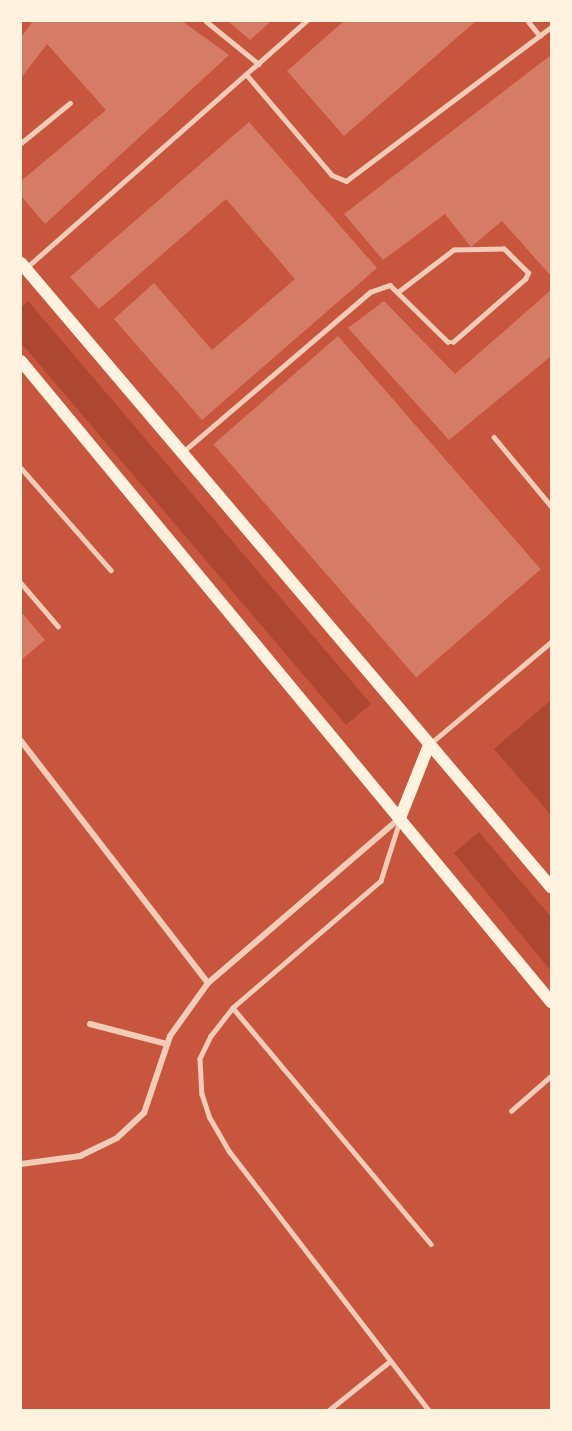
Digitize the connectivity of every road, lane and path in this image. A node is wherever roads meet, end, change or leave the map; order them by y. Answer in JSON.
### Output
{"nodes":[{"id":1,"x":206,"y":21,"type":"edge"},
{"id":2,"x":306,"y":21,"type":"edge"},
{"id":3,"x":528,"y":21,"type":"edge"},
{"id":4,"x":551,"y":27,"type":"edge"},
{"id":5,"x":540,"y":36,"type":"junction"},
{"id":6,"x":259,"y":64,"type":"junction"},
{"id":7,"x":246,"y":75,"type":"junction"},
{"id":8,"x":70,"y":103,"type":"dead end"},
{"id":9,"x":21,"y":143,"type":"edge"},
{"id":10,"x":23,"y":268,"type":"edge"},
{"id":11,"x":400,"y":291,"type":"junction"},
{"id":12,"x":21,"y":362,"type":"edge"},
{"id":13,"x":494,"y":437,"type":"dead end"},
{"id":14,"x":182,"y":452,"type":"junction"},
{"id":15,"x":21,"y":468,"type":"edge"},
{"id":16,"x":551,"y":506,"type":"edge"},
{"id":17,"x":111,"y":570,"type":"dead end"},
{"id":18,"x":21,"y":583,"type":"edge"},
{"id":19,"x":58,"y":626,"type":"dead end"},
{"id":20,"x":551,"y":642,"type":"edge"},
{"id":21,"x":21,"y":741,"type":"edge"},
{"id":22,"x":429,"y":745,"type":"junction"},
{"id":23,"x":400,"y":818,"type":"junction"},
{"id":24,"x":551,"y":887,"type":"edge"},
{"id":25,"x":208,"y":983,"type":"junction"},
{"id":26,"x":551,"y":1002,"type":"edge"},
{"id":27,"x":233,"y":1008,"type":"junction"},
{"id":28,"x":90,"y":1024,"type":"dead end"},
{"id":29,"x":167,"y":1044,"type":"junction"},
{"id":30,"x":551,"y":1076,"type":"edge"},
{"id":31,"x":511,"y":1111,"type":"dead end"},
{"id":32,"x":21,"y":1164,"type":"edge"},
{"id":33,"x":431,"y":1244,"type":"dead end"},
{"id":34,"x":389,"y":1362,"type":"junction"},
{"id":35,"x":329,"y":1410,"type":"edge"},
{"id":36,"x":429,"y":1410,"type":"edge"}],
"edges":[{"from":1,"to":6,"type":"lane"},
{"from":2,"to":6,"type":"lane"},
{"from":3,"to":5,"type":"lane"},
{"from":4,"to":5,"type":"lane"},
{"from":5,"to":7,"type":"lane"},
{"from":6,"to":7,"type":"lane"},
{"from":7,"to":10,"type":"lane"},
{"from":8,"to":9,"type":"lane"},
{"from":10,"to":14,"type":"main road"},
{"from":11,"to":11,"type":"lane"},
{"from":11,"to":14,"type":"lane"},
{"from":12,"to":23,"type":"main road"},
{"from":13,"to":16,"type":"lane"},
{"from":14,"to":22,"type":"main road"},
{"from":15,"to":17,"type":"lane"},
{"from":18,"to":19,"type":"lane"},
{"from":20,"to":22,"type":"lane"},
{"from":21,"to":25,"type":"street"},
{"from":22,"to":23,"type":"main road"},
{"from":22,"to":24,"type":"main road"},
{"from":23,"to":25,"type":"street"},
{"from":23,"to":26,"type":"main road"},
{"from":23,"to":27,"type":"lane"},
{"from":25,"to":29,"type":"street"},
{"from":27,"to":33,"type":"lane"},
{"from":27,"to":34,"type":"lane"},
{"from":28,"to":29,"type":"street"},
{"from":29,"to":32,"type":"street"},
{"from":30,"to":31,"type":"lane"},
{"from":34,"to":35,"type":"lane"},
{"from":34,"to":36,"type":"lane"}]}
